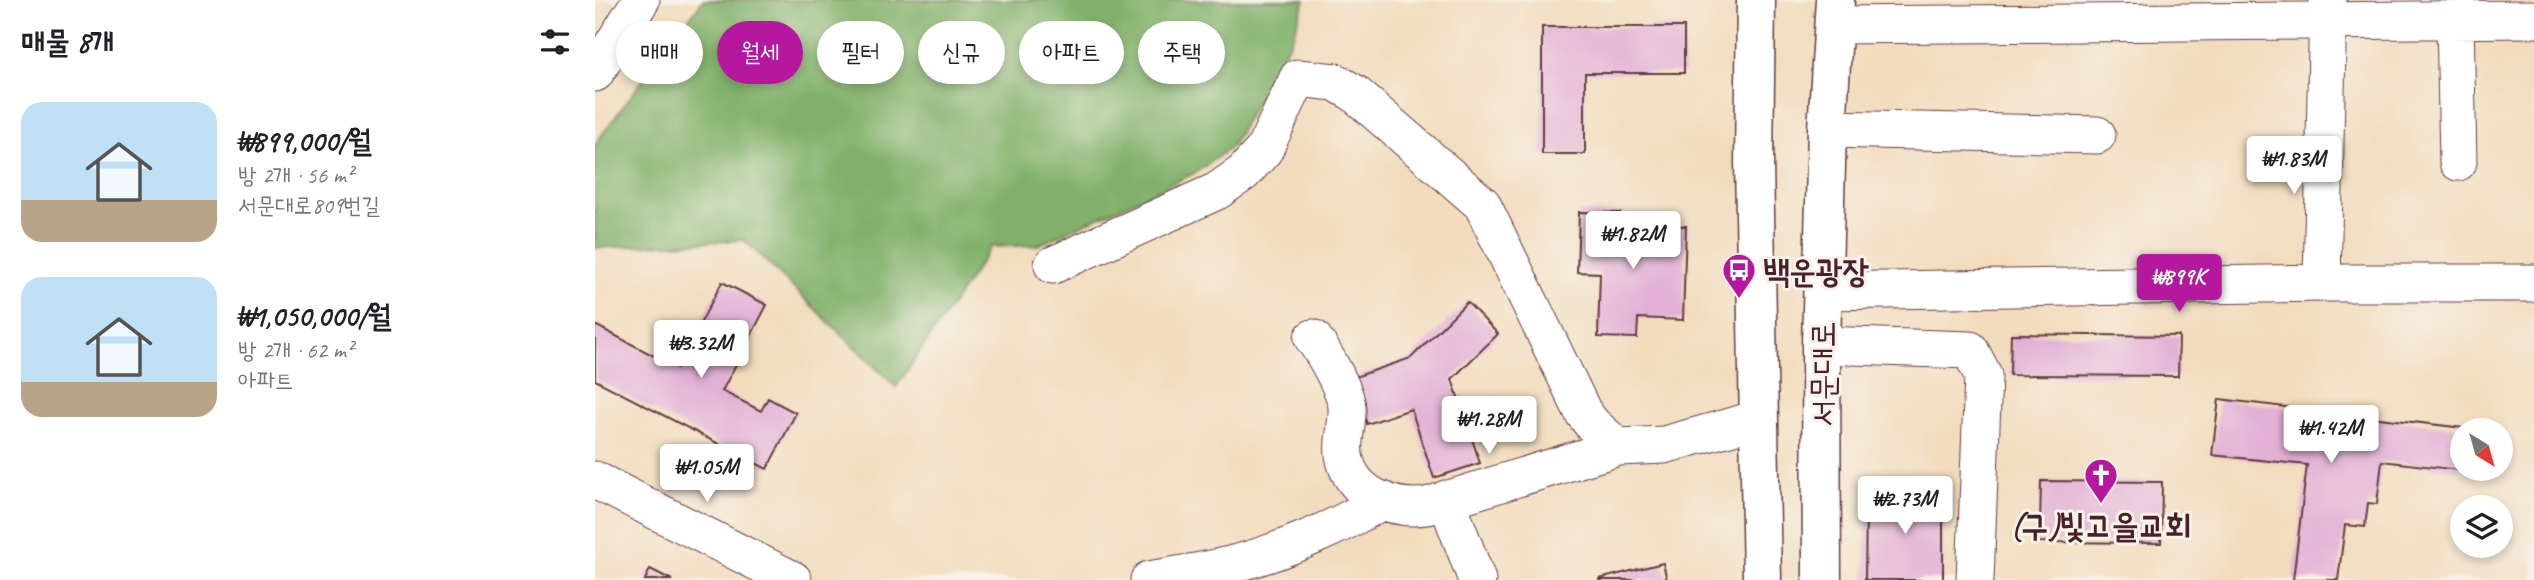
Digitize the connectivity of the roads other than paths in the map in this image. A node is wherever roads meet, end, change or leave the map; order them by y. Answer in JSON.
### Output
{"nodes":[{"id":1,"x":641,"y":0,"type":"edge"},
{"id":2,"x":1756,"y":0,"type":"edge"},
{"id":3,"x":2327,"y":11,"type":"edge"},
{"id":4,"x":1835,"y":12,"type":"edge"},
{"id":5,"x":2534,"y":19,"type":"edge"},
{"id":6,"x":2455,"y":20,"type":"junction"},
{"id":7,"x":595,"y":73,"type":"edge"},
{"id":8,"x":1827,"y":128,"type":"junction"},
{"id":9,"x":2097,"y":135,"type":"dead end"},
{"id":10,"x":2458,"y":162,"type":"dead end"},
{"id":11,"x":1053,"y":265,"type":"dead end"},
{"id":12,"x":2322,"y":282,"type":"junction"},
{"id":13,"x":2534,"y":284,"type":"edge"},
{"id":14,"x":1823,"y":291,"type":"junction"},
{"id":15,"x":1313,"y":338,"type":"dead end"},
{"id":16,"x":1821,"y":345,"type":"junction"},
{"id":17,"x":1758,"y":419,"type":"junction"},
{"id":18,"x":1618,"y":447,"type":"junction"},
{"id":19,"x":595,"y":480,"type":"edge"},
{"id":20,"x":1445,"y":499,"type":"junction"},
{"id":21,"x":1383,"y":500,"type":"junction"},
{"id":22,"x":793,"y":580,"type":"edge"},
{"id":23,"x":1149,"y":580,"type":"edge"},
{"id":24,"x":1477,"y":580,"type":"edge"},
{"id":25,"x":1762,"y":580,"type":"edge"},
{"id":26,"x":1822,"y":580,"type":"edge"},
{"id":27,"x":1975,"y":580,"type":"edge"}],
"edges":[{"from":1,"to":7,"type":"street"},
{"from":2,"to":17,"type":"main road","name":"서문대로"},
{"from":3,"to":4,"type":"street"},
{"from":3,"to":6,"type":"street"},
{"from":3,"to":12,"type":"street"},
{"from":4,"to":8,"type":"main road","name":"서문대로"},
{"from":5,"to":6,"type":"street"},
{"from":6,"to":10,"type":"street"},
{"from":8,"to":9,"type":"street"},
{"from":8,"to":14,"type":"main road","name":"서문대로"},
{"from":11,"to":18,"type":"street"},
{"from":12,"to":13,"type":"street"},
{"from":12,"to":14,"type":"street"},
{"from":14,"to":16,"type":"main road","name":"서문대로"},
{"from":15,"to":21,"type":"street"},
{"from":16,"to":26,"type":"main road","name":"서문대로"},
{"from":16,"to":27,"type":"street"},
{"from":17,"to":18,"type":"street"},
{"from":17,"to":25,"type":"main road","name":"서문대로"},
{"from":18,"to":20,"type":"street"},
{"from":19,"to":22,"type":"street"},
{"from":20,"to":21,"type":"street"},
{"from":20,"to":24,"type":"street"},
{"from":21,"to":23,"type":"street"}]}
